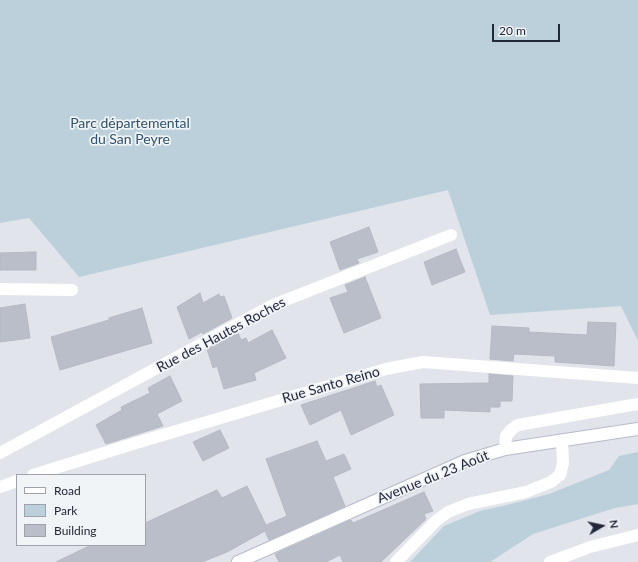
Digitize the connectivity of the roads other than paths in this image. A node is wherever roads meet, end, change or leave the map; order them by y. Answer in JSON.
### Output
{"nodes":[{"id":1,"x":451,"y":235,"type":"dead end"},
{"id":2,"x":0,"y":289,"type":"edge"},
{"id":3,"x":72,"y":290,"type":"dead end"},
{"id":4,"x":638,"y":378,"type":"edge"},
{"id":5,"x":638,"y":404,"type":"edge"},
{"id":6,"x":638,"y":429,"type":"edge"},
{"id":7,"x":562,"y":441,"type":"junction"},
{"id":8,"x":505,"y":449,"type":"junction"},
{"id":9,"x":0,"y":453,"type":"edge"},
{"id":10,"x":36,"y":474,"type":"edge"},
{"id":11,"x":16,"y":481,"type":"edge"},
{"id":12,"x":0,"y":487,"type":"edge"},
{"id":13,"x":638,"y":535,"type":"edge"},
{"id":14,"x":238,"y":562,"type":"edge"},
{"id":15,"x":396,"y":562,"type":"edge"},
{"id":16,"x":550,"y":562,"type":"edge"}],
"edges":[{"from":1,"to":9,"type":"street","name":"Rue des Hautes Roches"},
{"from":2,"to":3,"type":"street"},
{"from":4,"to":10,"type":"street","name":"Rue Santo Reino"},
{"from":5,"to":8,"type":"street"},
{"from":6,"to":7,"type":"street","name":"Avenue du 23 Août"},
{"from":7,"to":8,"type":"street","name":"Avenue du 23 Août"},
{"from":7,"to":15,"type":"street"},
{"from":8,"to":14,"type":"street","name":"Avenue du 23 Août"},
{"from":11,"to":12,"type":"street"},
{"from":13,"to":16,"type":"street"}]}
